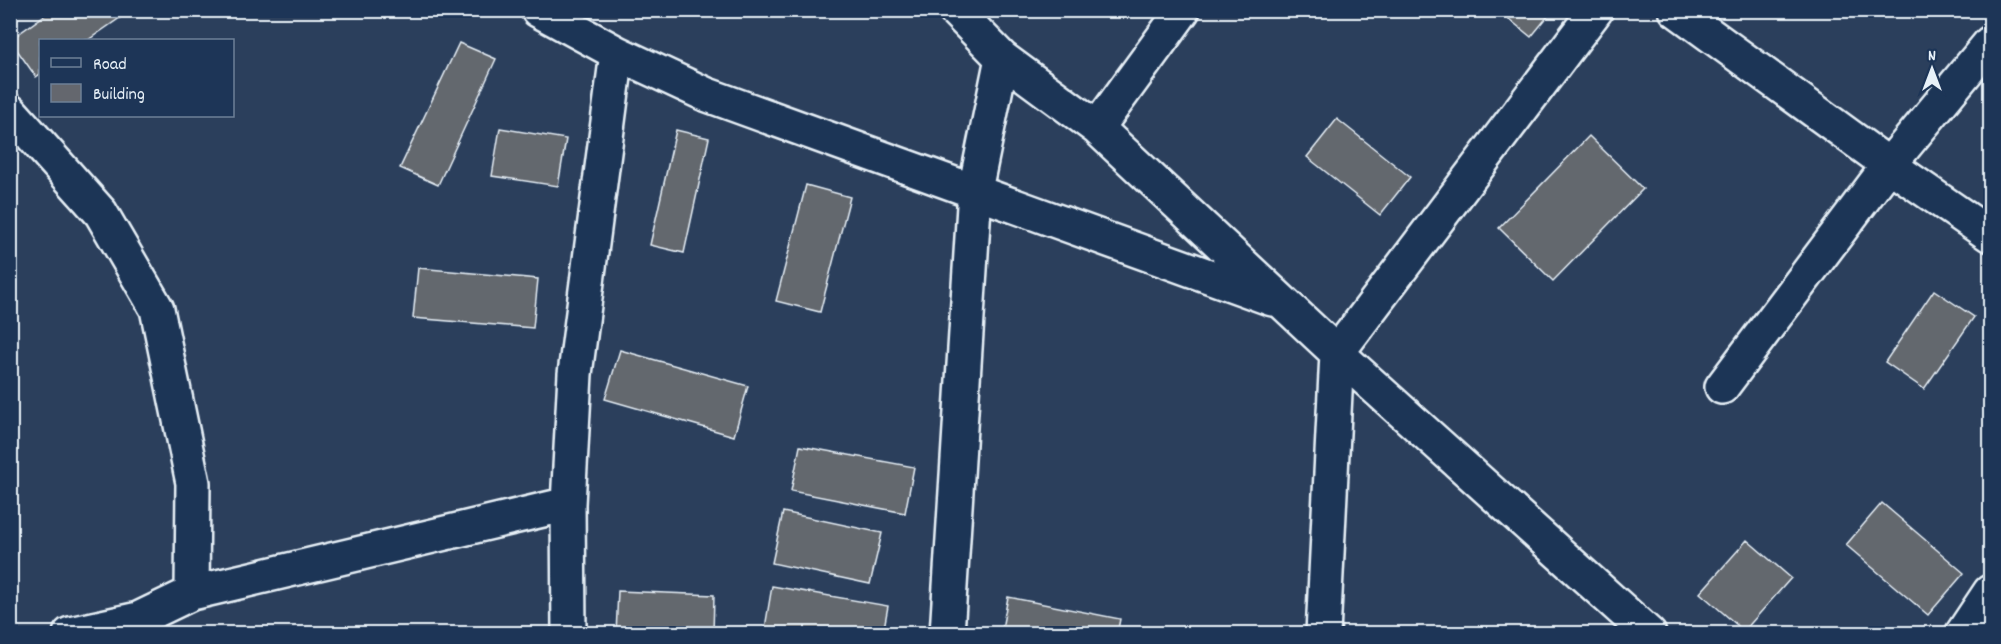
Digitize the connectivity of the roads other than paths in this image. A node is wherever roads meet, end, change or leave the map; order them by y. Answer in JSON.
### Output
{"nodes":[{"id":1,"x":538,"y":10,"type":"edge"},
{"id":2,"x":955,"y":10,"type":"edge"},
{"id":3,"x":1183,"y":10,"type":"edge"},
{"id":4,"x":1596,"y":10,"type":"edge"},
{"id":5,"x":1676,"y":10,"type":"edge"},
{"id":6,"x":1990,"y":43,"type":"edge"},
{"id":7,"x":616,"y":53,"type":"junction"},
{"id":8,"x":1002,"y":58,"type":"junction"},
{"id":9,"x":10,"y":111,"type":"edge"},
{"id":10,"x":1097,"y":128,"type":"junction"},
{"id":11,"x":1889,"y":165,"type":"junction"},
{"id":12,"x":975,"y":190,"type":"junction"},
{"id":13,"x":1990,"y":235,"type":"edge"},
{"id":14,"x":1288,"y":305,"type":"junction"},
{"id":15,"x":1337,"y":352,"type":"junction"},
{"id":16,"x":1722,"y":387,"type":"dead end"},
{"id":17,"x":568,"y":504,"type":"junction"},
{"id":18,"x":1990,"y":592,"type":"edge"},
{"id":19,"x":192,"y":593,"type":"junction"},
{"id":20,"x":70,"y":633,"type":"edge"},
{"id":21,"x":569,"y":633,"type":"edge"},
{"id":22,"x":947,"y":633,"type":"edge"},
{"id":23,"x":1323,"y":633,"type":"edge"},
{"id":24,"x":1649,"y":633,"type":"edge"},
{"id":25,"x":1962,"y":633,"type":"edge"}],
"edges":[{"from":1,"to":7,"type":"street"},
{"from":2,"to":8,"type":"street"},
{"from":3,"to":10,"type":"street"},
{"from":4,"to":15,"type":"street"},
{"from":5,"to":11,"type":"street"},
{"from":6,"to":11,"type":"street"},
{"from":7,"to":12,"type":"street"},
{"from":7,"to":17,"type":"street"},
{"from":8,"to":10,"type":"street"},
{"from":8,"to":12,"type":"street"},
{"from":9,"to":19,"type":"street"},
{"from":10,"to":14,"type":"street"},
{"from":11,"to":13,"type":"street"},
{"from":11,"to":16,"type":"street"},
{"from":12,"to":14,"type":"street"},
{"from":12,"to":22,"type":"street"},
{"from":14,"to":15,"type":"street"},
{"from":15,"to":23,"type":"street"},
{"from":15,"to":24,"type":"street"},
{"from":17,"to":19,"type":"street"},
{"from":17,"to":21,"type":"street"},
{"from":18,"to":25,"type":"street"},
{"from":19,"to":20,"type":"street"}]}
